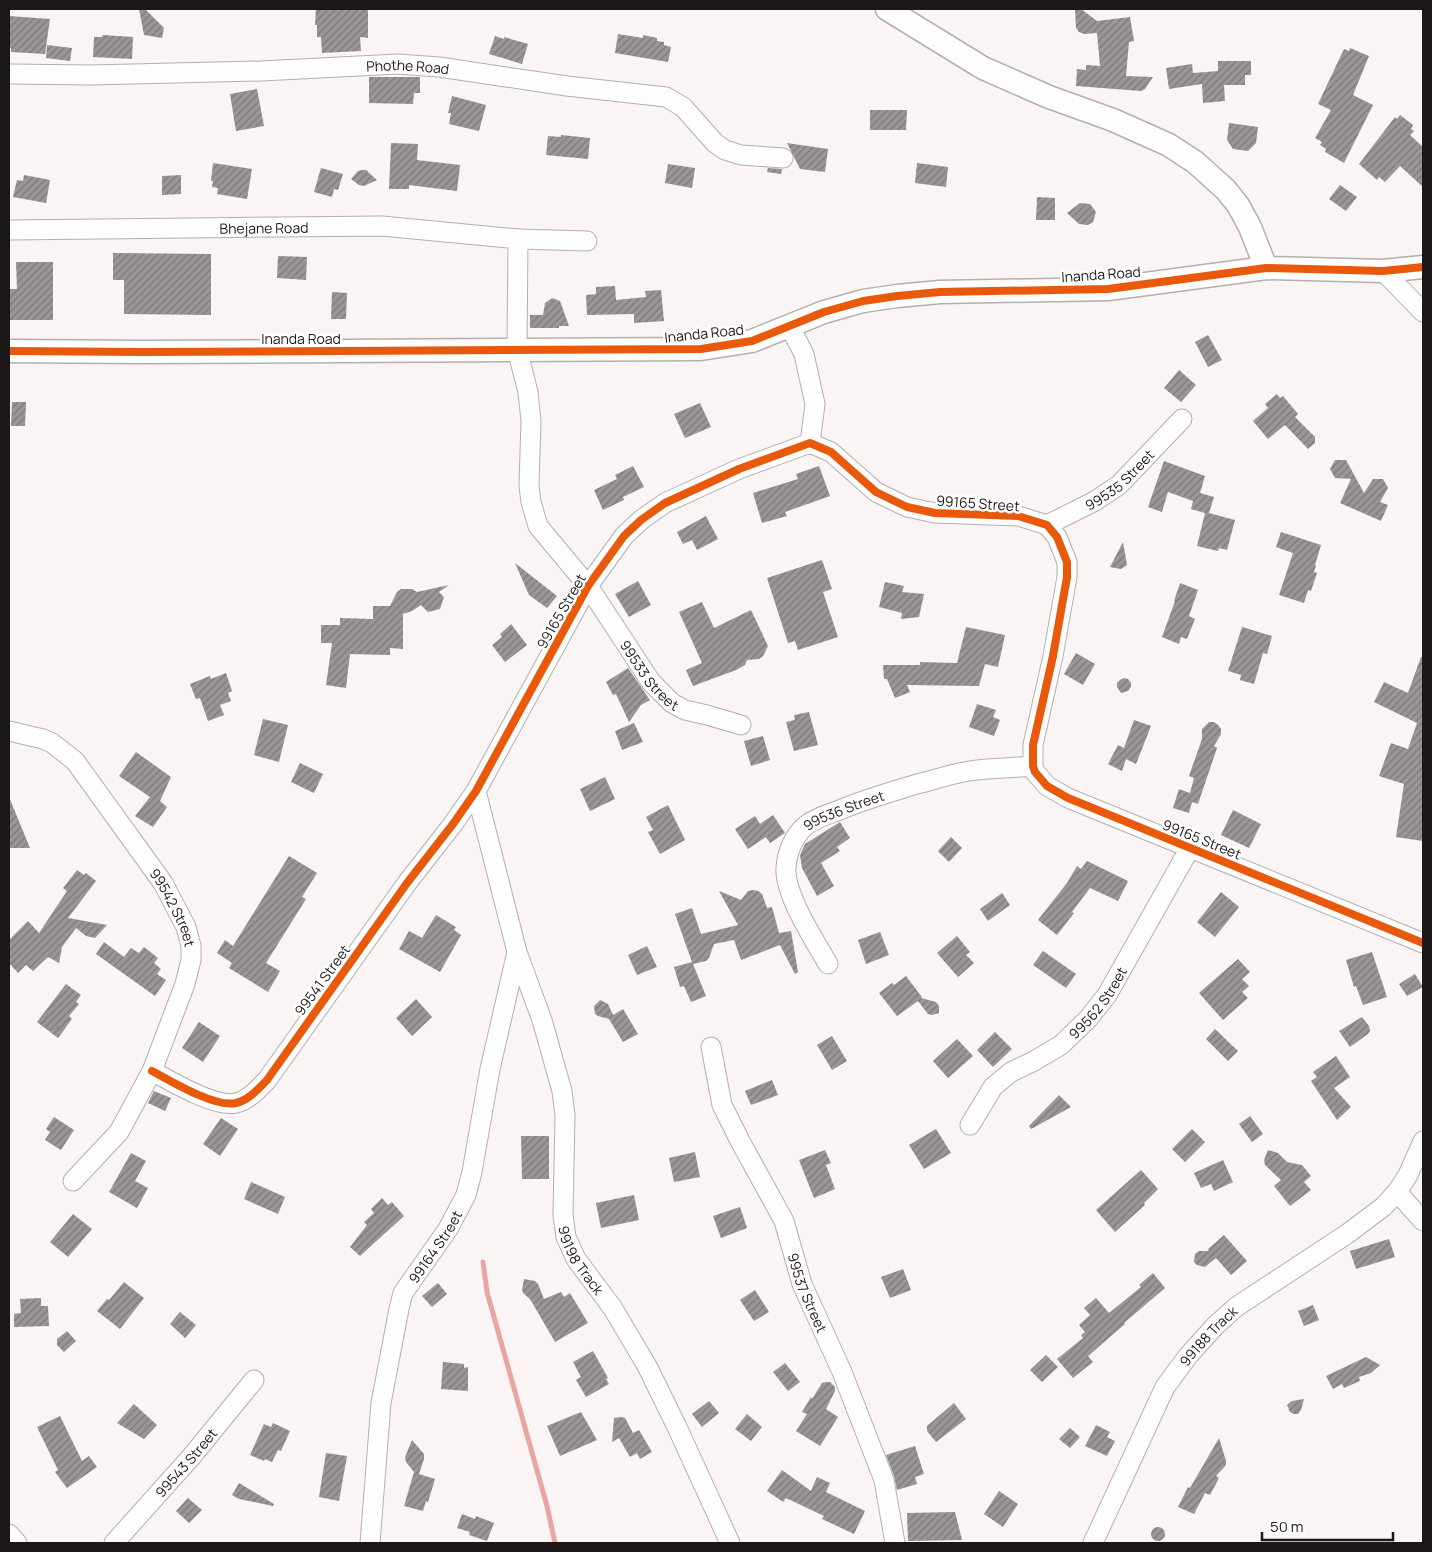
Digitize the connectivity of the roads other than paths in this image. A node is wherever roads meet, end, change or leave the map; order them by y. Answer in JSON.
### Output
{"nodes":[{"id":1,"x":889,"y":9,"type":"edge"},
{"id":2,"x":9,"y":74,"type":"edge"},
{"id":3,"x":783,"y":158,"type":"dead end"},
{"id":4,"x":9,"y":230,"type":"edge"},
{"id":5,"x":518,"y":239,"type":"junction"},
{"id":6,"x":587,"y":241,"type":"dead end"},
{"id":7,"x":1423,"y":267,"type":"edge"},
{"id":8,"x":1266,"y":268,"type":"junction"},
{"id":9,"x":1383,"y":271,"type":"junction"},
{"id":10,"x":1423,"y":312,"type":"edge"},
{"id":11,"x":790,"y":327,"type":"junction"},
{"id":12,"x":517,"y":349,"type":"junction"},
{"id":13,"x":9,"y":351,"type":"edge"},
{"id":14,"x":1182,"y":419,"type":"dead end"},
{"id":15,"x":810,"y":443,"type":"junction"},
{"id":16,"x":1047,"y":525,"type":"junction"},
{"id":17,"x":588,"y":586,"type":"junction"},
{"id":18,"x":741,"y":726,"type":"dead end"},
{"id":19,"x":9,"y":731,"type":"edge"},
{"id":20,"x":1033,"y":766,"type":"junction"},
{"id":21,"x":476,"y":792,"type":"junction"},
{"id":22,"x":1190,"y":848,"type":"junction"},
{"id":23,"x":1423,"y":943,"type":"edge"},
{"id":24,"x":517,"y":952,"type":"junction"},
{"id":25,"x":828,"y":964,"type":"dead end"},
{"id":26,"x":711,"y":1047,"type":"dead end"},
{"id":27,"x":152,"y":1071,"type":"junction"},
{"id":28,"x":970,"y":1124,"type":"dead end"},
{"id":29,"x":1423,"y":1141,"type":"edge"},
{"id":30,"x":74,"y":1181,"type":"dead end"},
{"id":31,"x":1397,"y":1192,"type":"junction"},
{"id":32,"x":1423,"y":1222,"type":"edge"},
{"id":33,"x":254,"y":1380,"type":"dead end"},
{"id":34,"x":9,"y":1534,"type":"edge"},
{"id":35,"x":16,"y":1543,"type":"edge"},
{"id":36,"x":114,"y":1543,"type":"edge"},
{"id":37,"x":370,"y":1543,"type":"edge"},
{"id":38,"x":730,"y":1543,"type":"edge"},
{"id":39,"x":895,"y":1543,"type":"edge"},
{"id":40,"x":1093,"y":1543,"type":"edge"}],
"edges":[{"from":1,"to":8,"type":"street"},
{"from":2,"to":3,"type":"street","name":"Phothe Road"},
{"from":4,"to":5,"type":"street","name":"Bhejane Road"},
{"from":5,"to":6,"type":"street","name":"Bhejane Road"},
{"from":5,"to":12,"type":"street"},
{"from":7,"to":9,"type":"street","name":"Inanda Road"},
{"from":8,"to":9,"type":"street","name":"Inanda Road"},
{"from":8,"to":11,"type":"street","name":"Inanda Road"},
{"from":9,"to":10,"type":"street"},
{"from":11,"to":12,"type":"street","name":"Inanda Road"},
{"from":11,"to":15,"type":"street"},
{"from":12,"to":13,"type":"street","name":"Inanda Road"},
{"from":12,"to":17,"type":"street"},
{"from":14,"to":16,"type":"street","name":"99535 Street"},
{"from":15,"to":16,"type":"street","name":"99165 Street"},
{"from":15,"to":17,"type":"street","name":"99165 Street"},
{"from":16,"to":20,"type":"street"},
{"from":17,"to":18,"type":"street","name":"99533 Street"},
{"from":17,"to":21,"type":"street","name":"99165 Street"},
{"from":19,"to":27,"type":"street","name":"99542 Street"},
{"from":20,"to":22,"type":"street","name":"99165 Street"},
{"from":20,"to":25,"type":"street","name":"99536 Street"},
{"from":21,"to":24,"type":"street"},
{"from":21,"to":27,"type":"street","name":"99541 Street"},
{"from":22,"to":23,"type":"street","name":"99165 Street"},
{"from":22,"to":28,"type":"street","name":"99562 Street"},
{"from":24,"to":37,"type":"street","name":"99164 Street"},
{"from":24,"to":38,"type":"street","name":"99198 Track"},
{"from":26,"to":39,"type":"street","name":"99537 Street"},
{"from":27,"to":30,"type":"street","name":"99542 Street"},
{"from":29,"to":31,"type":"street","name":"99188 Track"},
{"from":31,"to":32,"type":"street"},
{"from":31,"to":40,"type":"street","name":"99188 Track"},
{"from":33,"to":36,"type":"street","name":"99543 Street"},
{"from":34,"to":35,"type":"street"}]}
